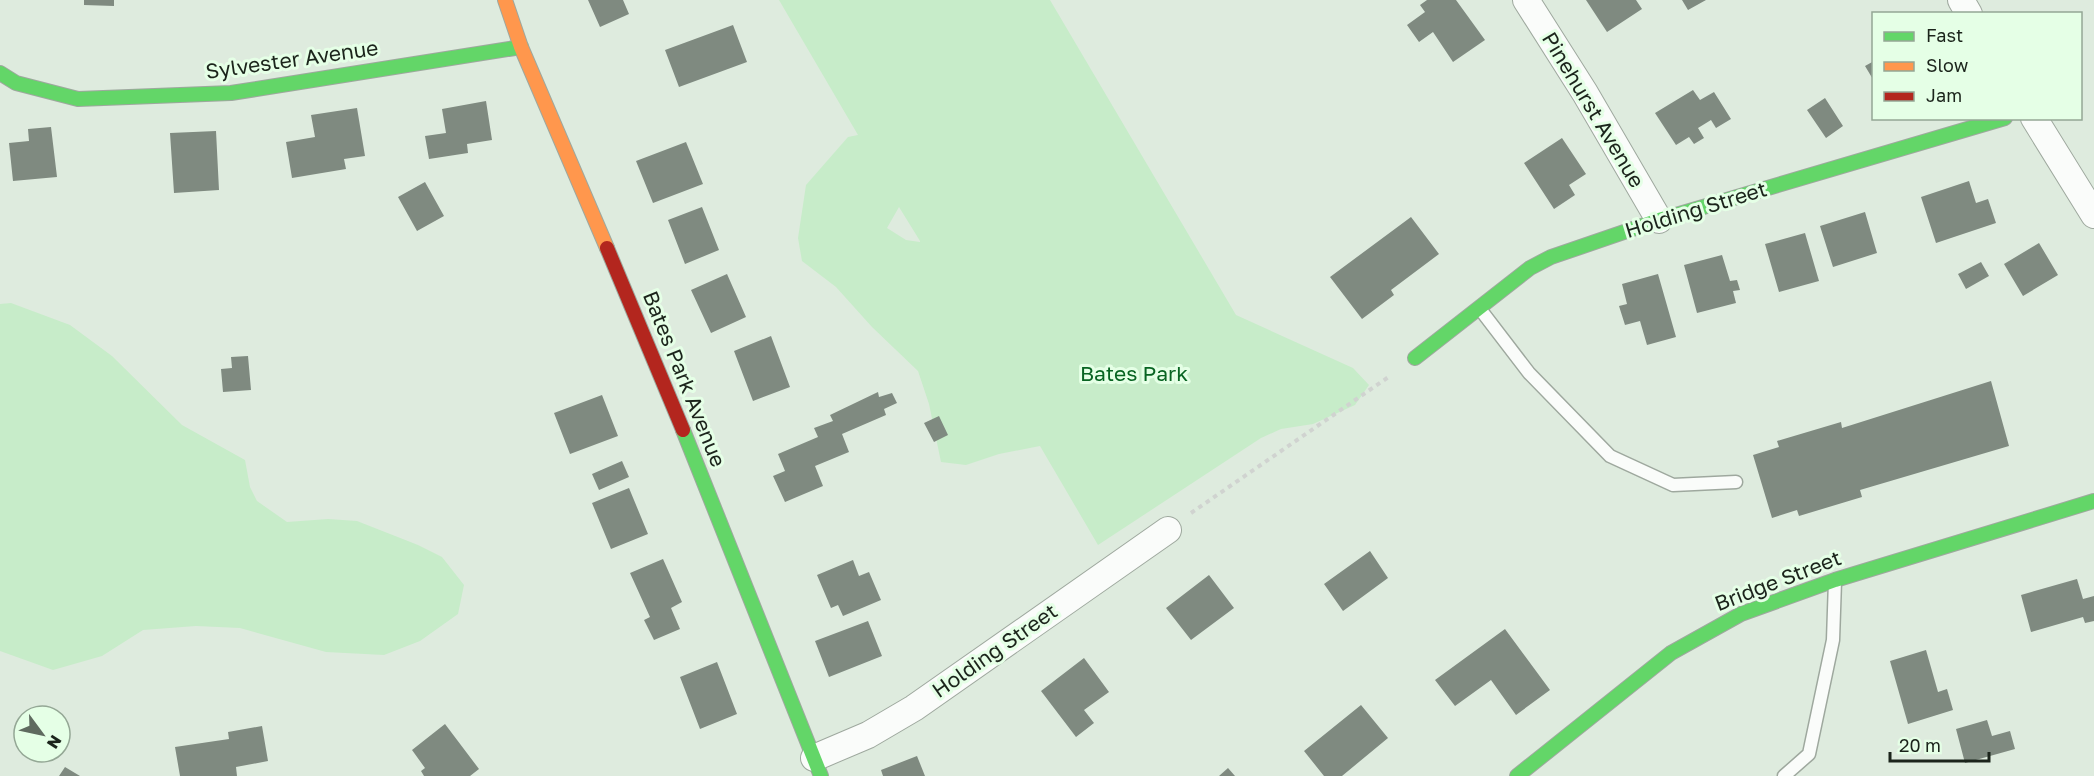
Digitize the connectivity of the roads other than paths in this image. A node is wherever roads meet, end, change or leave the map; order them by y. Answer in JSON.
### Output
{"nodes":[{"id":1,"x":505,"y":0,"type":"edge"},
{"id":2,"x":1526,"y":0,"type":"edge"},
{"id":3,"x":520,"y":47,"type":"junction"},
{"id":4,"x":0,"y":73,"type":"edge"},
{"id":5,"x":1998,"y":120,"type":"edge"},
{"id":6,"x":2035,"y":120,"type":"edge"},
{"id":7,"x":2092,"y":206,"type":"edge"},
{"id":8,"x":1659,"y":220,"type":"junction"},
{"id":9,"x":1479,"y":308,"type":"junction"},
{"id":10,"x":1415,"y":358,"type":"road end"},
{"id":11,"x":1736,"y":482,"type":"dead end"},
{"id":12,"x":2094,"y":501,"type":"edge"},
{"id":13,"x":1168,"y":530,"type":"road end"},
{"id":14,"x":1835,"y":580,"type":"junction"},
{"id":15,"x":818,"y":767,"type":"edge"},
{"id":16,"x":1517,"y":776,"type":"edge"},
{"id":17,"x":1784,"y":776,"type":"edge"}],
"edges":[{"from":1,"to":3,"type":"street","name":"Bates Park Avenue"},
{"from":2,"to":8,"type":"street","name":"Pinehurst Avenue"},
{"from":3,"to":4,"type":"street","name":"Sylvester Avenue"},
{"from":3,"to":15,"type":"street","name":"Bates Park Avenue"},
{"from":5,"to":8,"type":"street","name":"Holding Street"},
{"from":6,"to":7,"type":"street"},
{"from":8,"to":9,"type":"street","name":"Holding Street"},
{"from":9,"to":10,"type":"street","name":"Holding Street"},
{"from":9,"to":11,"type":"lane"},
{"from":12,"to":14,"type":"street","name":"Bridge Street"},
{"from":13,"to":15,"type":"street","name":"Holding Street"},
{"from":14,"to":16,"type":"street","name":"Bridge Street"},
{"from":14,"to":17,"type":"lane"}]}
